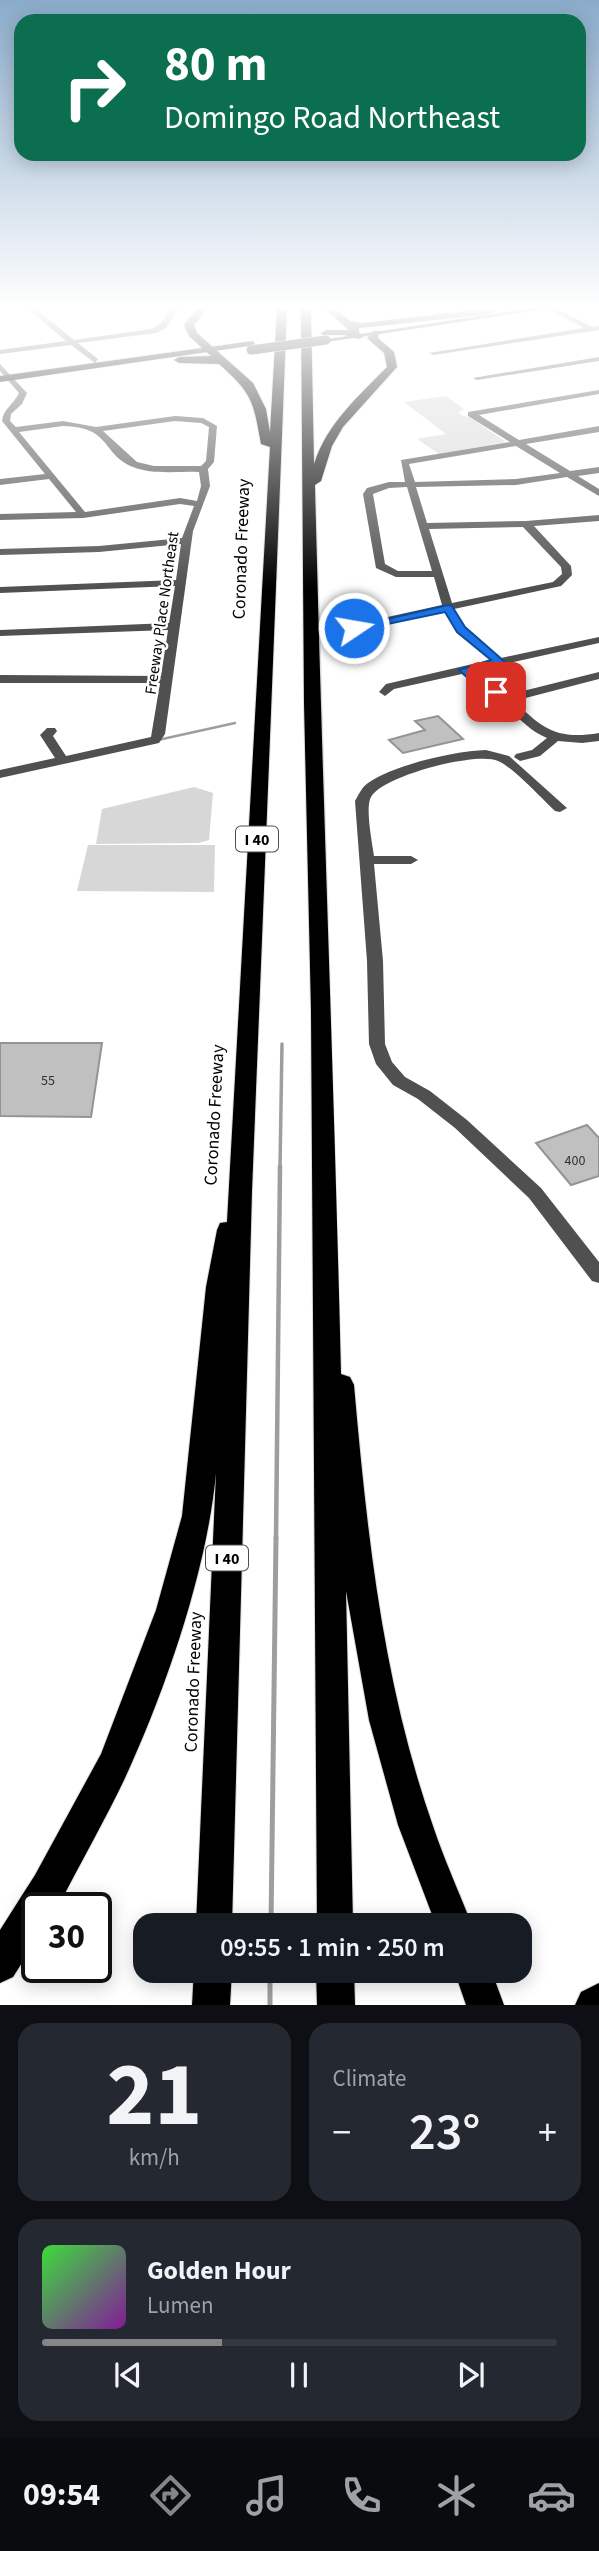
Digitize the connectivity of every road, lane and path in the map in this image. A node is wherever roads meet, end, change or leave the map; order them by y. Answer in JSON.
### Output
{"nodes":[{"id":1,"x":258,"y":403,"type":"edge"},
{"id":2,"x":277,"y":403,"type":"edge"},
{"id":3,"x":307,"y":403,"type":"edge"},
{"id":4,"x":357,"y":403,"type":"edge"},
{"id":5,"x":538,"y":403,"type":"edge"},
{"id":6,"x":4,"y":411,"type":"edge"},
{"id":7,"x":214,"y":414,"type":"dead end"},
{"id":8,"x":201,"y":419,"type":"junction"},
{"id":9,"x":99,"y":429,"type":"junction"},
{"id":10,"x":599,"y":429,"type":"edge"},
{"id":11,"x":15,"y":430,"type":"junction"},
{"id":12,"x":516,"y":443,"type":"junction"},
{"id":13,"x":203,"y":469,"type":"junction"},
{"id":14,"x":599,"y":470,"type":"edge"},
{"id":15,"x":570,"y":475,"type":"junction"},
{"id":16,"x":52,"y":476,"type":"junction"},
{"id":17,"x":0,"y":482,"type":"edge"},
{"id":18,"x":411,"y":485,"type":"junction"},
{"id":19,"x":273,"y":486,"type":"junction"},
{"id":20,"x":599,"y":493,"type":"edge"},
{"id":21,"x":200,"y":504,"type":"junction"},
{"id":22,"x":83,"y":515,"type":"junction"},
{"id":23,"x":0,"y":517,"type":"edge"},
{"id":24,"x":599,"y":518,"type":"edge"},
{"id":25,"x":309,"y":521,"type":"junction"},
{"id":26,"x":526,"y":524,"type":"junction"},
{"id":27,"x":424,"y":526,"type":"junction"},
{"id":28,"x":186,"y":541,"type":"junction"},
{"id":29,"x":0,"y":552,"type":"edge"},
{"id":30,"x":437,"y":575,"type":"junction"},
{"id":31,"x":181,"y":583,"type":"junction"},
{"id":32,"x":0,"y":590,"type":"edge"},
{"id":33,"x":448,"y":608,"type":"junction"},
{"id":34,"x":175,"y":626,"type":"junction"},
{"id":35,"x":0,"y":633,"type":"edge"},
{"id":36,"x":346,"y":634,"type":"dead end"},
{"id":37,"x":599,"y":640,"type":"edge"},
{"id":38,"x":499,"y":662,"type":"junction"},
{"id":39,"x":470,"y":668,"type":"junction"},
{"id":40,"x":599,"y":675,"type":"edge"},
{"id":41,"x":0,"y":679,"type":"edge"},
{"id":42,"x":167,"y":680,"type":"junction"},
{"id":43,"x":384,"y":692,"type":"dead end"},
{"id":44,"x":500,"y":696,"type":"junction"},
{"id":45,"x":51,"y":731,"type":"dead end"},
{"id":46,"x":599,"y":737,"type":"edge"},
{"id":47,"x":553,"y":738,"type":"junction"},
{"id":48,"x":520,"y":757,"type":"dead end"},
{"id":49,"x":62,"y":760,"type":"junction"},
{"id":50,"x":0,"y":774,"type":"edge"},
{"id":51,"x":560,"y":808,"type":"dead end"},
{"id":52,"x":366,"y":860,"type":"junction"},
{"id":53,"x":411,"y":860,"type":"dead end"},
{"id":54,"x":240,"y":1191,"type":"junction"},
{"id":55,"x":324,"y":1199,"type":"junction"},
{"id":56,"x":599,"y":1276,"type":"edge"},
{"id":57,"x":214,"y":1913,"type":"edge"},
{"id":58,"x":335,"y":1913,"type":"edge"},
{"id":59,"x":449,"y":1913,"type":"edge"},
{"id":60,"x":0,"y":1964,"type":"edge"},
{"id":61,"x":212,"y":1983,"type":"edge"},
{"id":62,"x":335,"y":1983,"type":"edge"},
{"id":63,"x":599,"y":2002,"type":"edge"},
{"id":64,"x":211,"y":2005,"type":"edge"},
{"id":65,"x":336,"y":2005,"type":"edge"},
{"id":66,"x":594,"y":2005,"type":"edge"}],
"edges":[{"from":1,"to":19,"type":"highway"},
{"from":2,"to":19,"type":"highway","name":"Coronado Freeway","number":"I 40"},
{"from":3,"to":25,"type":"highway"},
{"from":4,"to":25,"type":"highway"},
{"from":5,"to":12,"type":"street"},
{"from":6,"to":11,"type":"street"},
{"from":7,"to":8,"type":"street"},
{"from":8,"to":9,"type":"street"},
{"from":8,"to":13,"type":"street","name":"Freeway Place Northeast"},
{"from":9,"to":11,"type":"street"},
{"from":9,"to":13,"type":"street"},
{"from":10,"to":12,"type":"street"},
{"from":11,"to":16,"type":"street"},
{"from":12,"to":15,"type":"street"},
{"from":12,"to":18,"type":"street"},
{"from":13,"to":21,"type":"street","name":"Freeway Place Northeast"},
{"from":14,"to":15,"type":"street"},
{"from":15,"to":18,"type":"street"},
{"from":15,"to":20,"type":"street"},
{"from":16,"to":17,"type":"street"},
{"from":16,"to":22,"type":"street"},
{"from":18,"to":27,"type":"street"},
{"from":18,"to":30,"type":"street"},
{"from":19,"to":54,"type":"highway","name":"Coronado Freeway","number":"I 40"},
{"from":21,"to":22,"type":"street"},
{"from":21,"to":28,"type":"street","name":"Freeway Place Northeast"},
{"from":22,"to":23,"type":"street"},
{"from":24,"to":26,"type":"street"},
{"from":25,"to":55,"type":"highway"},
{"from":26,"to":27,"type":"street"},
{"from":26,"to":33,"type":"street"},
{"from":27,"to":30,"type":"street"},
{"from":28,"to":29,"type":"street"},
{"from":28,"to":31,"type":"street","name":"Freeway Place Northeast"},
{"from":30,"to":33,"type":"street"},
{"from":31,"to":32,"type":"street"},
{"from":31,"to":34,"type":"street","name":"Freeway Place Northeast"},
{"from":33,"to":36,"type":"street"},
{"from":33,"to":38,"type":"street"},
{"from":34,"to":35,"type":"street"},
{"from":34,"to":42,"type":"street","name":"Freeway Place Northeast"},
{"from":37,"to":38,"type":"street"},
{"from":38,"to":39,"type":"street"},
{"from":39,"to":43,"type":"street"},
{"from":39,"to":44,"type":"street"},
{"from":40,"to":44,"type":"street"},
{"from":41,"to":42,"type":"street"},
{"from":42,"to":49,"type":"street","name":"Freeway Place Northeast"},
{"from":44,"to":47,"type":"street"},
{"from":45,"to":49,"type":"street"},
{"from":46,"to":47,"type":"street"},
{"from":47,"to":48,"type":"street"},
{"from":49,"to":50,"type":"street"},
{"from":51,"to":52,"type":"street"},
{"from":52,"to":53,"type":"street"},
{"from":52,"to":56,"type":"street"},
{"from":54,"to":57,"type":"highway","name":"Coronado Freeway","number":"I 40"},
{"from":54,"to":60,"type":"highway"},
{"from":55,"to":58,"type":"highway"},
{"from":55,"to":59,"type":"highway"},
{"from":61,"to":64,"type":"highway"},
{"from":62,"to":65,"type":"highway"},
{"from":63,"to":66,"type":"highway"}]}
